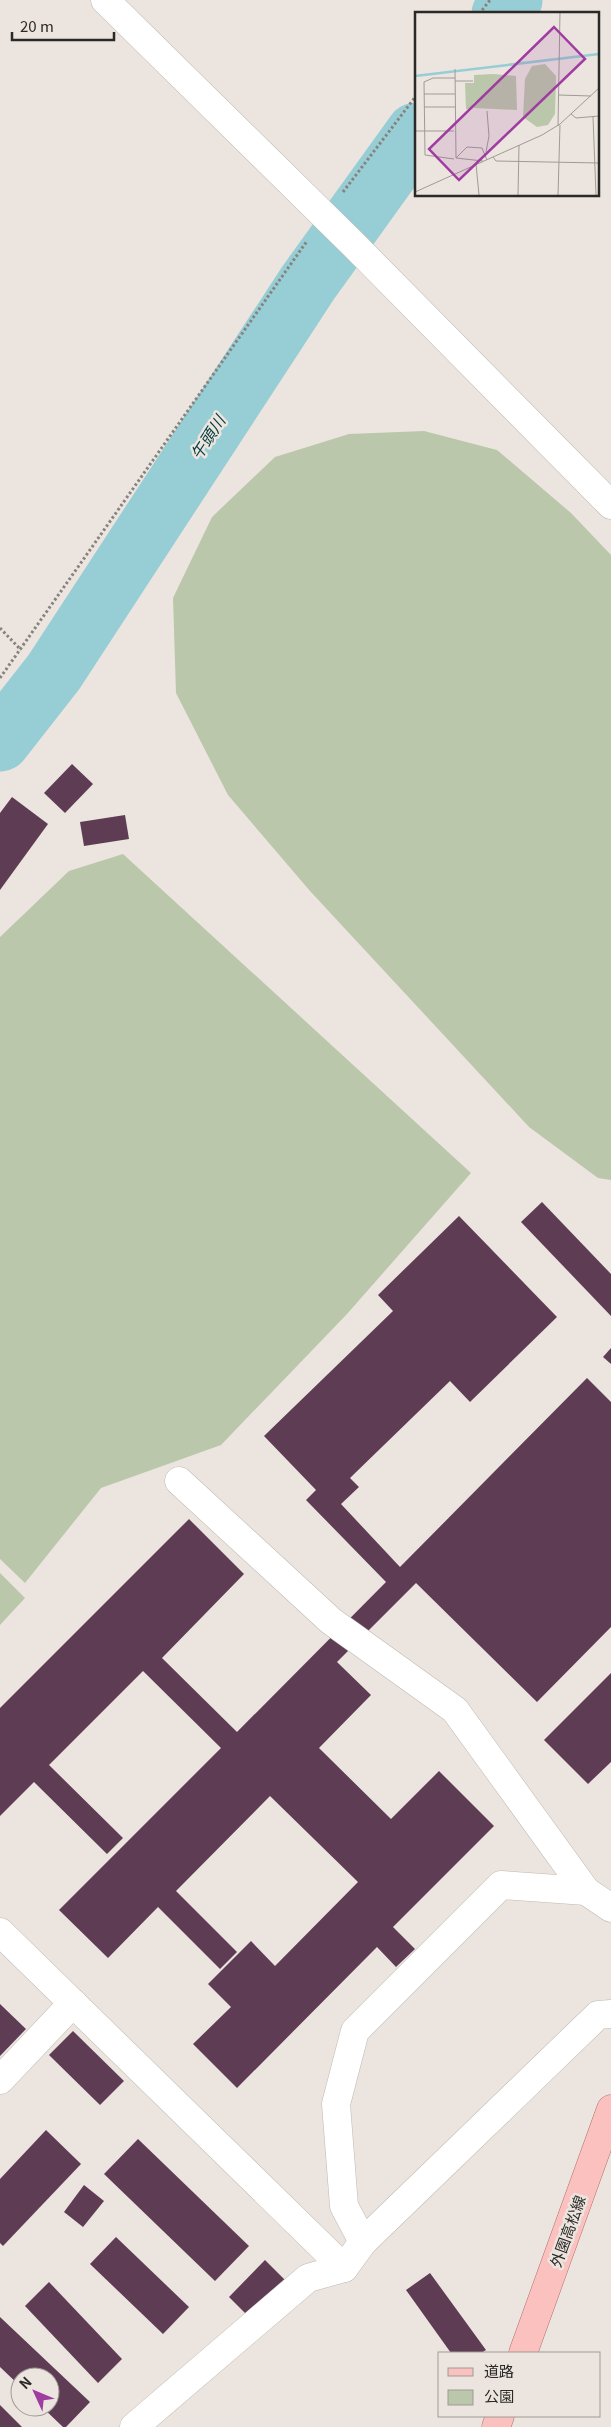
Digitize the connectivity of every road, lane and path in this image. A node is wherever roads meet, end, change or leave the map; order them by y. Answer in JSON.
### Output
{"nodes":[{"id":1,"x":105,"y":0,"type":"edge"},
{"id":2,"x":490,"y":0,"type":"edge"},
{"id":3,"x":481,"y":12,"type":"edge"},
{"id":4,"x":415,"y":97,"type":"edge"},
{"id":5,"x":324,"y":217,"type":"junction"},
{"id":6,"x":611,"y":505,"type":"edge"},
{"id":7,"x":0,"y":628,"type":"edge"},
{"id":8,"x":21,"y":650,"type":"junction"},
{"id":9,"x":0,"y":678,"type":"edge"},
{"id":10,"x":179,"y":1481,"type":"dead end"},
{"id":11,"x":586,"y":1891,"type":"junction"},
{"id":12,"x":611,"y":1908,"type":"edge"},
{"id":13,"x":0,"y":1932,"type":"edge"},
{"id":14,"x":73,"y":2003,"type":"junction"},
{"id":15,"x":611,"y":2014,"type":"edge"},
{"id":16,"x":0,"y":2080,"type":"edge"},
{"id":17,"x":611,"y":2109,"type":"edge"},
{"id":18,"x":363,"y":2242,"type":"junction"},
{"id":19,"x":344,"y":2268,"type":"junction"},
{"id":20,"x":522,"y":2352,"type":"edge"},
{"id":21,"x":134,"y":2427,"type":"edge"}],
"edges":[{"from":1,"to":5,"type":"street"},
{"from":2,"to":3,"type":"path"},
{"from":4,"to":5,"type":"path"},
{"from":5,"to":6,"type":"street"},
{"from":5,"to":8,"type":"path"},
{"from":7,"to":8,"type":"path"},
{"from":8,"to":9,"type":"path"},
{"from":10,"to":11,"type":"street"},
{"from":11,"to":12,"type":"street"},
{"from":11,"to":18,"type":"street"},
{"from":13,"to":14,"type":"street"},
{"from":14,"to":16,"type":"street"},
{"from":14,"to":19,"type":"street"},
{"from":15,"to":18,"type":"street"},
{"from":17,"to":20,"type":"main road","name":"外園高松線"},
{"from":18,"to":19,"type":"street"},
{"from":19,"to":21,"type":"street"}]}
